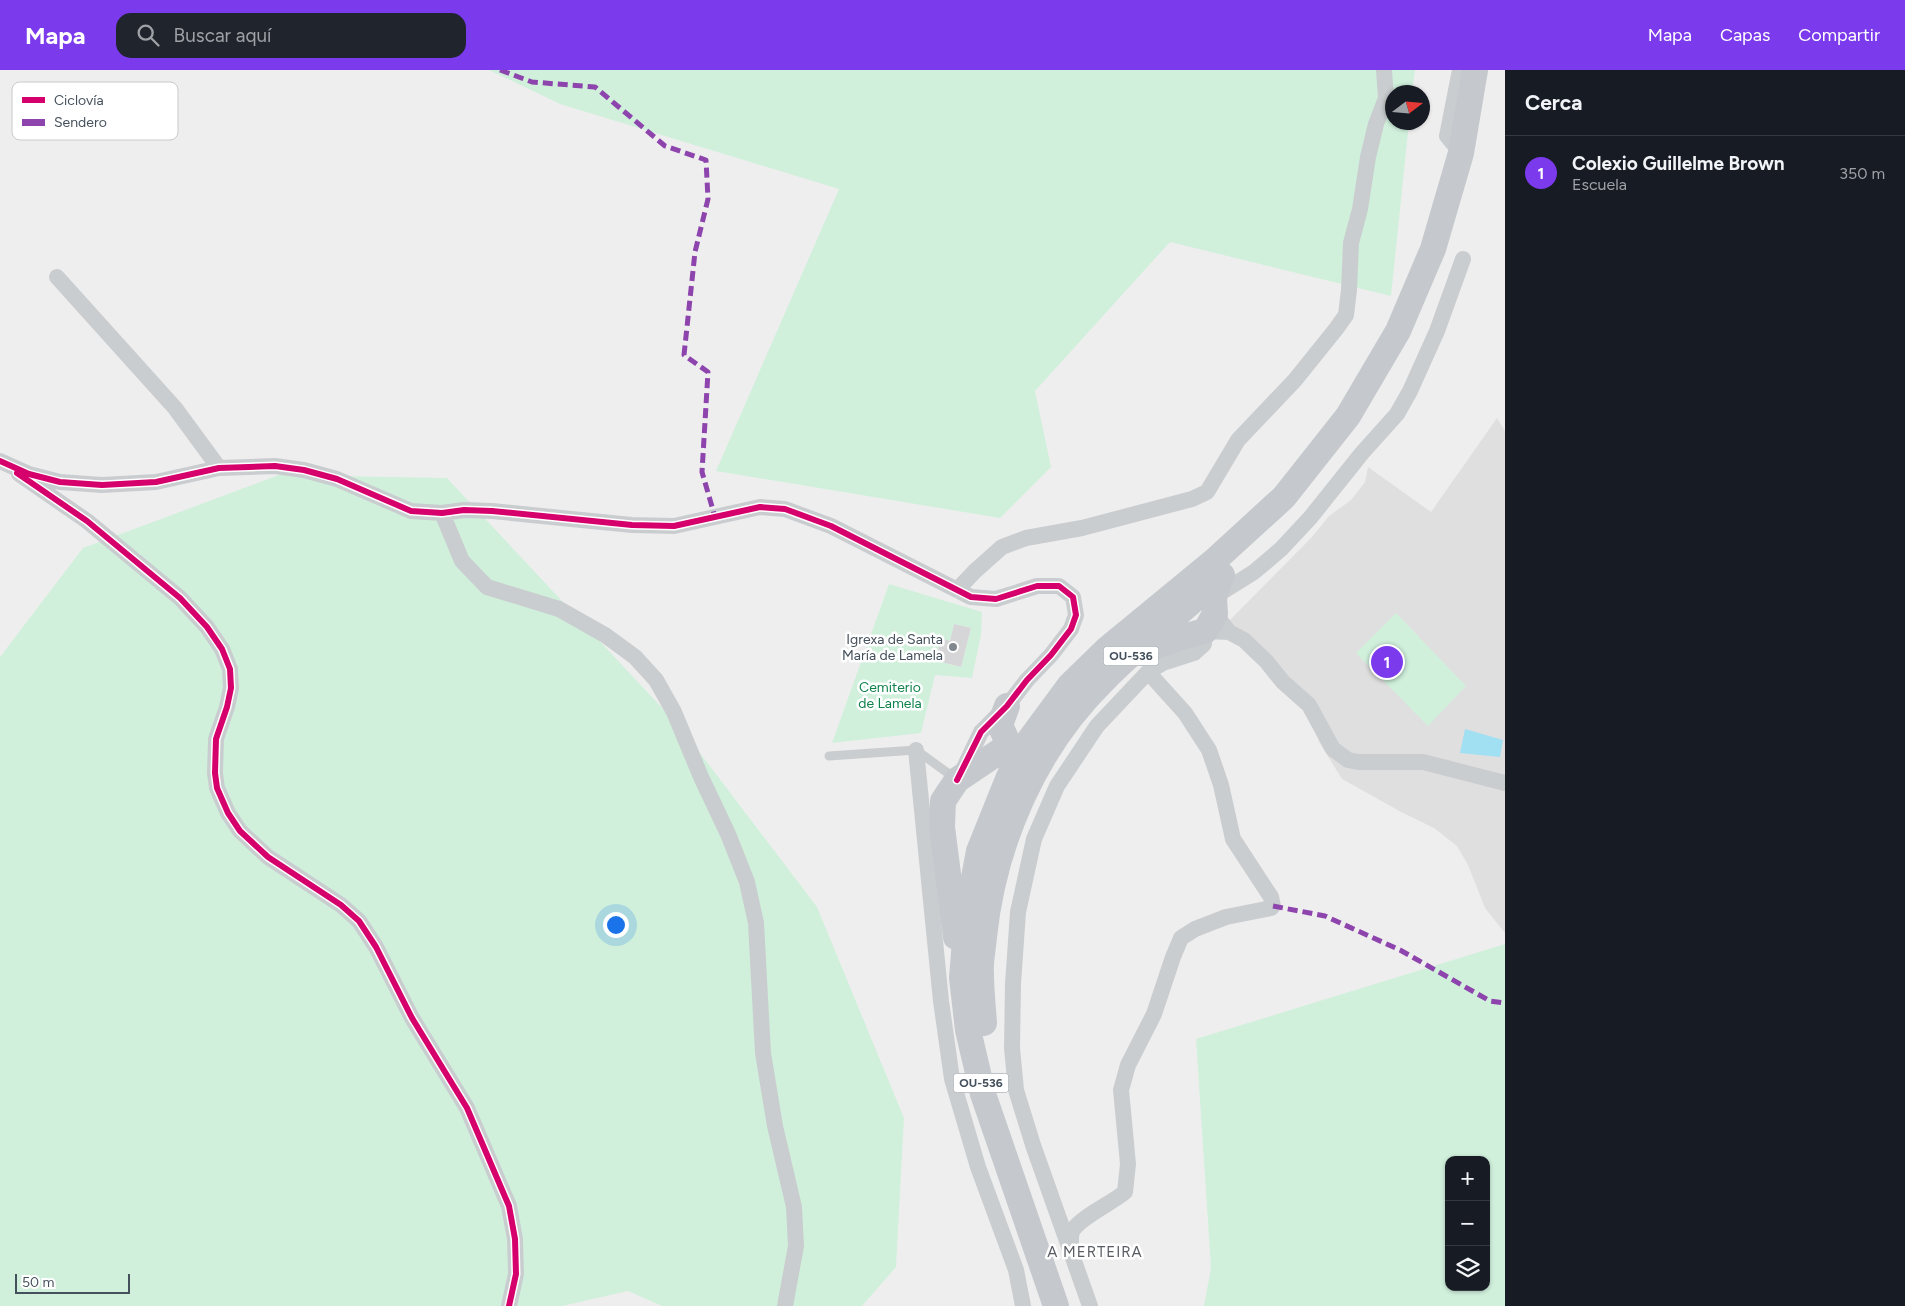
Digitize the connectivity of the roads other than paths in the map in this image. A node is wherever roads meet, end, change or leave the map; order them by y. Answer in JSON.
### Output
{"nodes":[{"id":1,"x":1384,"y":70,"type":"edge"},
{"id":2,"x":1460,"y":70,"type":"edge"},
{"id":3,"x":1475,"y":70,"type":"edge"},
{"id":4,"x":1491,"y":70,"type":"edge"},
{"id":5,"x":1461,"y":153,"type":"junction"},
{"id":6,"x":1463,"y":259,"type":"dead end"},
{"id":7,"x":57,"y":277,"type":"dead end"},
{"id":8,"x":1,"y":462,"type":"edge"},
{"id":9,"x":218,"y":468,"type":"junction"},
{"id":10,"x":442,"y":513,"type":"junction"},
{"id":11,"x":957,"y":590,"type":"junction"},
{"id":12,"x":1184,"y":610,"type":"junction"},
{"id":13,"x":1216,"y":612,"type":"junction"},
{"id":14,"x":1110,"y":665,"type":"junction"},
{"id":15,"x":1148,"y":672,"type":"junction"},
{"id":16,"x":1007,"y":706,"type":"junction"},
{"id":17,"x":916,"y":750,"type":"junction"},
{"id":18,"x":1021,"y":750,"type":"junction"},
{"id":19,"x":828,"y":756,"type":"dead end"},
{"id":20,"x":957,"y":780,"type":"junction"},
{"id":21,"x":1505,"y":783,"type":"edge"},
{"id":22,"x":933,"y":830,"type":"junction"},
{"id":23,"x":988,"y":845,"type":"junction"},
{"id":24,"x":971,"y":975,"type":"junction"},
{"id":25,"x":1071,"y":1253,"type":"junction"},
{"id":26,"x":510,"y":1306,"type":"edge"},
{"id":27,"x":784,"y":1306,"type":"edge"},
{"id":28,"x":1023,"y":1306,"type":"edge"},
{"id":29,"x":1056,"y":1306,"type":"edge"},
{"id":30,"x":1069,"y":1306,"type":"edge"},
{"id":31,"x":1090,"y":1306,"type":"edge"}],
"edges":[{"from":1,"to":11,"type":"street"},
{"from":2,"to":5,"type":"street"},
{"from":3,"to":5,"type":"main road","number":"OU-536"},
{"from":4,"to":13,"type":"main road","number":"OU-536"},
{"from":5,"to":14,"type":"main road","number":"OU-536"},
{"from":6,"to":13,"type":"street"},
{"from":7,"to":9,"type":"street"},
{"from":8,"to":9,"type":"street"},
{"from":8,"to":26,"type":"street"},
{"from":9,"to":10,"type":"street"},
{"from":10,"to":11,"type":"street"},
{"from":10,"to":27,"type":"street"},
{"from":11,"to":16,"type":"street"},
{"from":12,"to":13,"type":"main road","number":"OU-536"},
{"from":12,"to":13,"type":"main road"},
{"from":12,"to":14,"type":"main road","number":"OU-536"},
{"from":13,"to":14,"type":"main road"},
{"from":13,"to":15,"type":"street"},
{"from":13,"to":21,"type":"street"},
{"from":14,"to":18,"type":"main road"},
{"from":14,"to":24,"type":"main road","number":"OU-536"},
{"from":15,"to":25,"type":"street"},
{"from":15,"to":25,"type":"street"},
{"from":16,"to":18,"type":"main road"},
{"from":16,"to":20,"type":"street"},
{"from":17,"to":19,"type":"lane"},
{"from":17,"to":20,"type":"lane"},
{"from":17,"to":22,"type":"street"},
{"from":18,"to":20,"type":"main road"},
{"from":18,"to":23,"type":"main road"},
{"from":20,"to":22,"type":"main road"},
{"from":22,"to":23,"type":"main road"},
{"from":22,"to":24,"type":"main road"},
{"from":22,"to":28,"type":"street"},
{"from":23,"to":24,"type":"main road"},
{"from":24,"to":29,"type":"main road","number":"OU-536"},
{"from":24,"to":30,"type":"main road","number":"OU-536"},
{"from":25,"to":31,"type":"street"}]}
